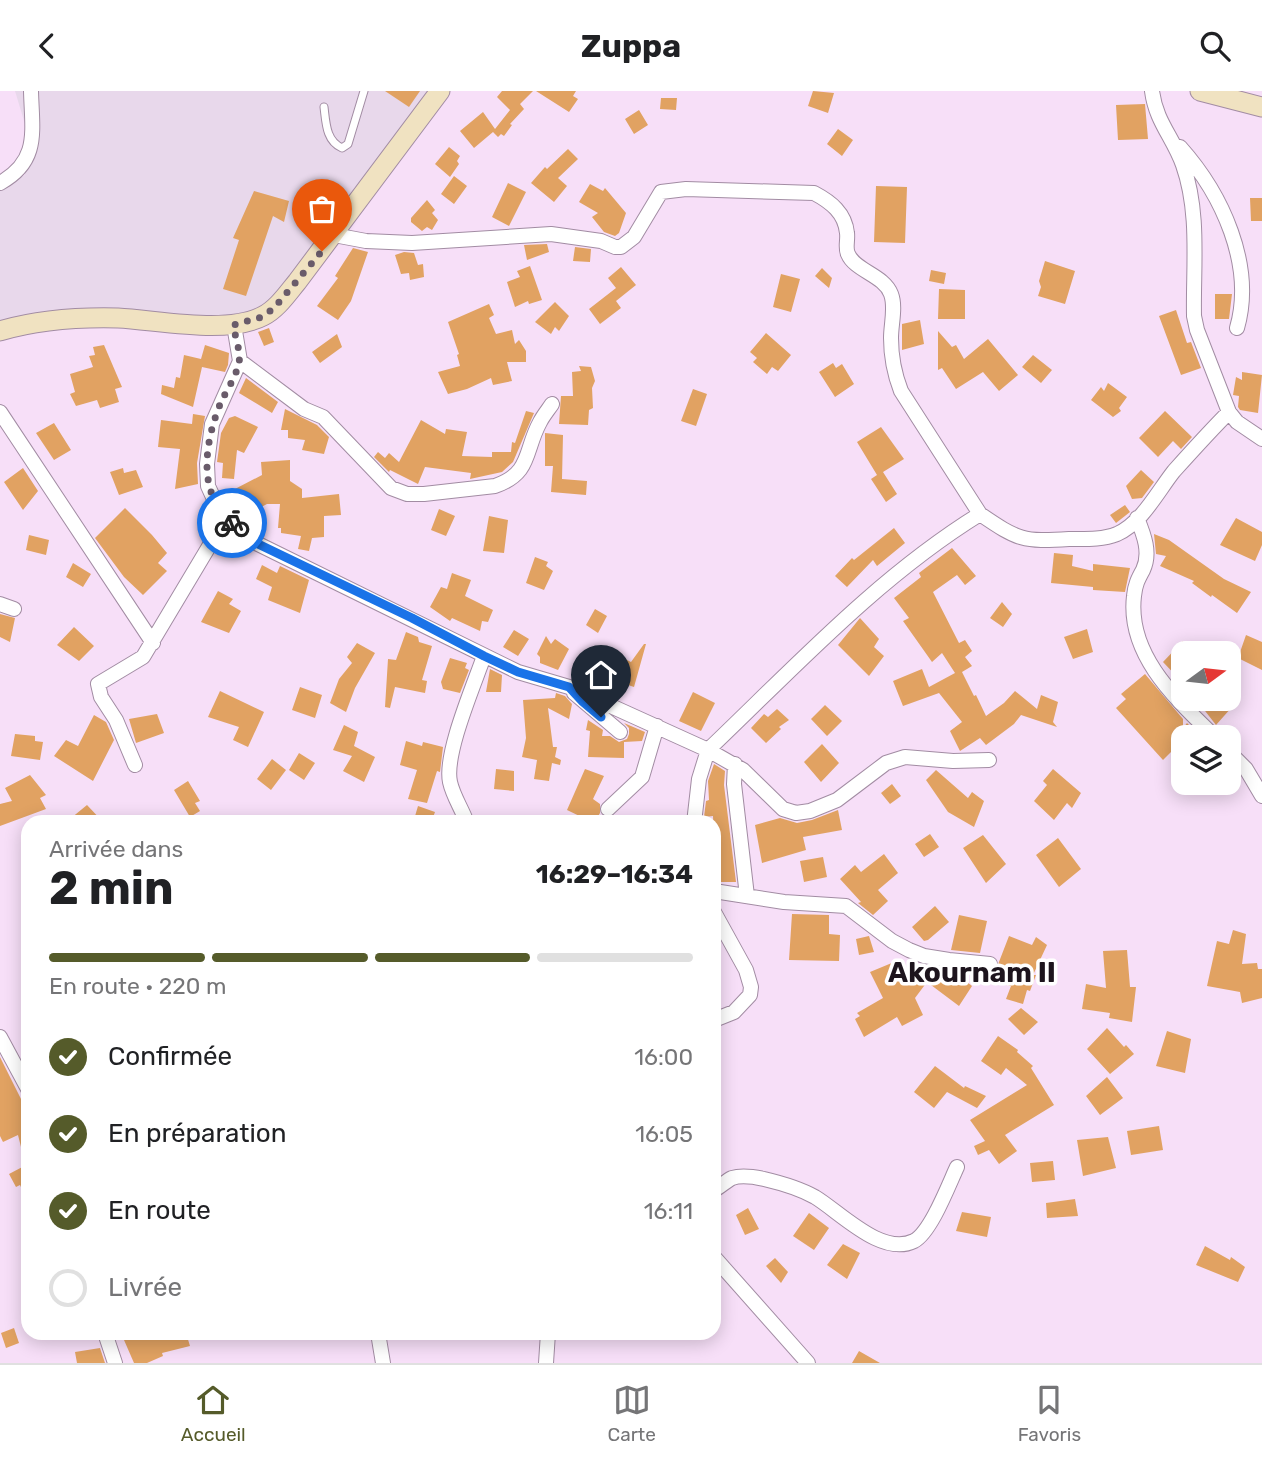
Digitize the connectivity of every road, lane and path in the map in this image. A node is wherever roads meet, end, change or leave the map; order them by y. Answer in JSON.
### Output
{"nodes":[{"id":1,"x":31,"y":91,"type":"edge"},
{"id":2,"x":364,"y":91,"type":"edge"},
{"id":3,"x":1152,"y":91,"type":"edge"},
{"id":4,"x":1200,"y":91,"type":"edge"},
{"id":5,"x":436,"y":92,"type":"edge"},
{"id":6,"x":324,"y":107,"type":"dead end"},
{"id":7,"x":1262,"y":107,"type":"edge"},
{"id":8,"x":1167,"y":133,"type":"junction"},
{"id":9,"x":0,"y":183,"type":"edge"},
{"id":10,"x":334,"y":235,"type":"junction"},
{"id":11,"x":233,"y":325,"type":"junction"},
{"id":12,"x":1237,"y":328,"type":"dead end"},
{"id":13,"x":0,"y":331,"type":"edge"},
{"id":14,"x":240,"y":361,"type":"junction"},
{"id":15,"x":552,"y":404,"type":"dead end"},
{"id":16,"x":0,"y":412,"type":"edge"},
{"id":17,"x":1228,"y":412,"type":"junction"},
{"id":18,"x":1262,"y":439,"type":"edge"},
{"id":19,"x":980,"y":514,"type":"junction"},
{"id":20,"x":226,"y":518,"type":"junction"},
{"id":21,"x":1137,"y":518,"type":"junction"},
{"id":22,"x":153,"y":643,"type":"junction"},
{"id":23,"x":484,"y":656,"type":"junction"},
{"id":24,"x":569,"y":687,"type":"junction"},
{"id":25,"x":1202,"y":725,"type":"edge"},
{"id":26,"x":657,"y":726,"type":"junction"},
{"id":27,"x":620,"y":732,"type":"dead end"},
{"id":28,"x":708,"y":750,"type":"junction"},
{"id":29,"x":989,"y":760,"type":"dead end"},
{"id":30,"x":735,"y":764,"type":"junction"},
{"id":31,"x":1241,"y":764,"type":"edge"},
{"id":32,"x":135,"y":765,"type":"dead end"},
{"id":33,"x":1262,"y":796,"type":"edge"},
{"id":34,"x":608,"y":809,"type":"dead end"},
{"id":35,"x":464,"y":815,"type":"edge"},
{"id":36,"x":695,"y":815,"type":"edge"},
{"id":37,"x":721,"y":892,"type":"edge"},
{"id":38,"x":747,"y":896,"type":"junction"},
{"id":39,"x":721,"y":925,"type":"edge"},
{"id":40,"x":990,"y":964,"type":"dead end"},
{"id":41,"x":721,"y":1017,"type":"edge"},
{"id":42,"x":0,"y":1037,"type":"edge"},
{"id":43,"x":21,"y":1076,"type":"edge"},
{"id":44,"x":957,"y":1167,"type":"dead end"},
{"id":45,"x":721,"y":1185,"type":"edge"},
{"id":46,"x":721,"y":1265,"type":"edge"},
{"id":47,"x":107,"y":1340,"type":"edge"},
{"id":48,"x":379,"y":1340,"type":"edge"},
{"id":49,"x":548,"y":1340,"type":"edge"},
{"id":50,"x":115,"y":1363,"type":"edge"},
{"id":51,"x":383,"y":1363,"type":"edge"},
{"id":52,"x":546,"y":1363,"type":"edge"},
{"id":53,"x":808,"y":1363,"type":"edge"}],
"edges":[{"from":1,"to":9,"type":"street"},
{"from":2,"to":6,"type":"lane"},
{"from":3,"to":8,"type":"street"},
{"from":4,"to":7,"type":"street"},
{"from":5,"to":10,"type":"street"},
{"from":8,"to":12,"type":"street"},
{"from":8,"to":17,"type":"street"},
{"from":10,"to":11,"type":"street"},
{"from":10,"to":19,"type":"street"},
{"from":11,"to":13,"type":"street"},
{"from":11,"to":14,"type":"street"},
{"from":14,"to":15,"type":"street"},
{"from":14,"to":20,"type":"street"},
{"from":16,"to":22,"type":"street"},
{"from":17,"to":18,"type":"street"},
{"from":17,"to":21,"type":"street"},
{"from":19,"to":21,"type":"street"},
{"from":19,"to":28,"type":"street"},
{"from":20,"to":22,"type":"street"},
{"from":20,"to":23,"type":"street"},
{"from":21,"to":25,"type":"street"},
{"from":22,"to":32,"type":"street"},
{"from":23,"to":24,"type":"street"},
{"from":23,"to":35,"type":"street"},
{"from":24,"to":26,"type":"street"},
{"from":24,"to":27,"type":"street"},
{"from":26,"to":28,"type":"street"},
{"from":26,"to":34,"type":"street"},
{"from":28,"to":30,"type":"street"},
{"from":28,"to":36,"type":"street"},
{"from":29,"to":30,"type":"street"},
{"from":30,"to":38,"type":"street"},
{"from":31,"to":33,"type":"street"},
{"from":37,"to":38,"type":"street"},
{"from":38,"to":40,"type":"street"},
{"from":39,"to":41,"type":"street"},
{"from":42,"to":43,"type":"street"},
{"from":44,"to":45,"type":"street"},
{"from":46,"to":53,"type":"street"},
{"from":47,"to":50,"type":"street"},
{"from":48,"to":51,"type":"street"},
{"from":49,"to":52,"type":"street"}]}
